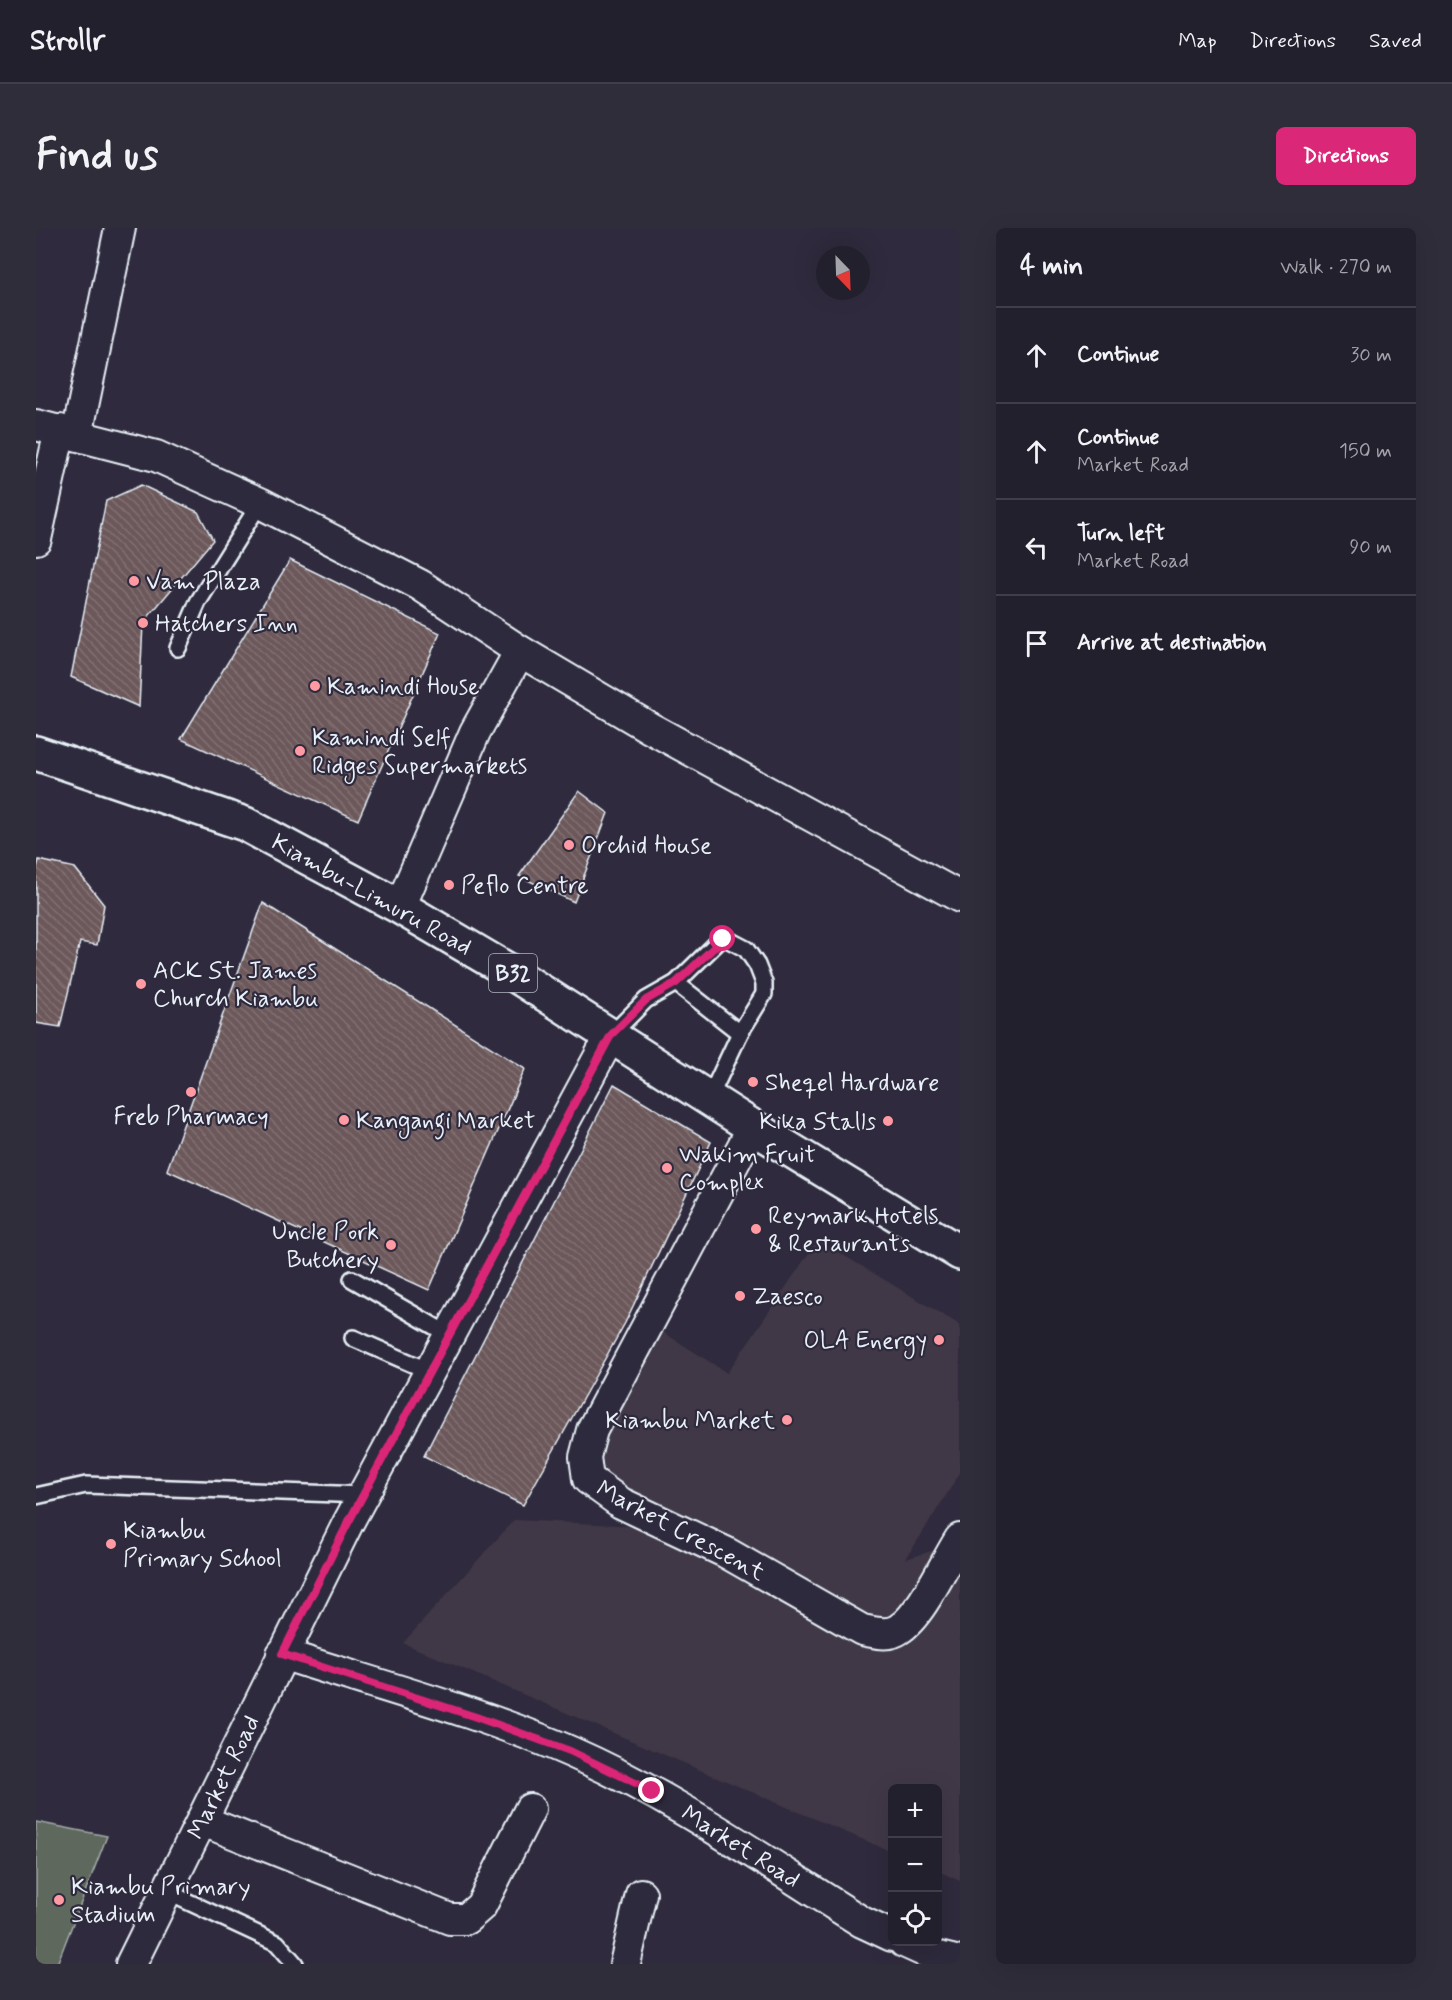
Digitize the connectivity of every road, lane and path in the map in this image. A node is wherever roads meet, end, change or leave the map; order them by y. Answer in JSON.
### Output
{"nodes":[{"id":1,"x":120,"y":228,"type":"edge"},
{"id":2,"x":58,"y":430,"type":"edge"},
{"id":3,"x":260,"y":503,"type":"junction"},
{"id":4,"x":36,"y":538,"type":"edge"},
{"id":5,"x":178,"y":648,"type":"dead end"},
{"id":6,"x":520,"y":651,"type":"junction"},
{"id":7,"x":36,"y":753,"type":"edge"},
{"id":8,"x":960,"y":897,"type":"edge"},
{"id":9,"x":400,"y":907,"type":"junction"},
{"id":10,"x":676,"y":983,"type":"junction"},
{"id":11,"x":740,"y":1033,"type":"junction"},
{"id":12,"x":611,"y":1035,"type":"junction"},
{"id":13,"x":709,"y":1099,"type":"junction"},
{"id":14,"x":753,"y":1127,"type":"junction"},
{"id":15,"x":960,"y":1253,"type":"edge"},
{"id":16,"x":352,"y":1279,"type":"dead end"},
{"id":17,"x":451,"y":1336,"type":"junction"},
{"id":18,"x":353,"y":1338,"type":"dead end"},
{"id":19,"x":431,"y":1372,"type":"junction"},
{"id":20,"x":364,"y":1495,"type":"junction"},
{"id":21,"x":36,"y":1496,"type":"edge"},
{"id":22,"x":960,"y":1539,"type":"edge"},
{"id":23,"x":282,"y":1654,"type":"junction"},
{"id":24,"x":530,"y":1809,"type":"dead end"},
{"id":25,"x":203,"y":1821,"type":"junction"},
{"id":26,"x":167,"y":1892,"type":"junction"},
{"id":27,"x":641,"y":1894,"type":"dead end"},
{"id":28,"x":888,"y":1934,"type":"edge"},
{"id":29,"x":914,"y":1952,"type":"edge"},
{"id":30,"x":960,"y":1962,"type":"edge"},
{"id":31,"x":131,"y":1964,"type":"edge"},
{"id":32,"x":295,"y":1964,"type":"edge"},
{"id":33,"x":625,"y":1964,"type":"edge"}],
"edges":[{"from":1,"to":2,"type":"street"},
{"from":2,"to":3,"type":"street"},
{"from":2,"to":4,"type":"street"},
{"from":3,"to":5,"type":"lane"},
{"from":3,"to":6,"type":"street"},
{"from":6,"to":8,"type":"street"},
{"from":6,"to":9,"type":"street"},
{"from":7,"to":9,"type":"highway","name":"Kiambu-Limuru Road","number":"B32"},
{"from":9,"to":12,"type":"highway","name":"Kiambu-Limuru Road","number":"B32"},
{"from":10,"to":11,"type":"lane"},
{"from":10,"to":11,"type":"lane"},
{"from":10,"to":12,"type":"lane"},
{"from":11,"to":13,"type":"lane"},
{"from":12,"to":13,"type":"highway","name":"Kiambu-Limuru Road","number":"B32"},
{"from":12,"to":17,"type":"street","name":"Market Road"},
{"from":13,"to":14,"type":"highway","name":"Kiambu-Limuru Road","number":"B32"},
{"from":14,"to":15,"type":"highway","name":"Kiambu-Limuru Road","number":"B32"},
{"from":14,"to":22,"type":"street","name":"Market Crescent"},
{"from":16,"to":17,"type":"lane"},
{"from":17,"to":19,"type":"street","name":"Market Road"},
{"from":18,"to":19,"type":"lane"},
{"from":19,"to":20,"type":"street","name":"Market Road"},
{"from":20,"to":21,"type":"lane"},
{"from":20,"to":23,"type":"street","name":"Market Road"},
{"from":23,"to":25,"type":"street","name":"Market Road"},
{"from":23,"to":28,"type":"street","name":"Market Road"},
{"from":24,"to":25,"type":"street"},
{"from":25,"to":26,"type":"street","name":"Market Road"},
{"from":26,"to":31,"type":"street","name":"Market Road"},
{"from":26,"to":32,"type":"lane"},
{"from":27,"to":33,"type":"street"},
{"from":29,"to":30,"type":"street"}]}
